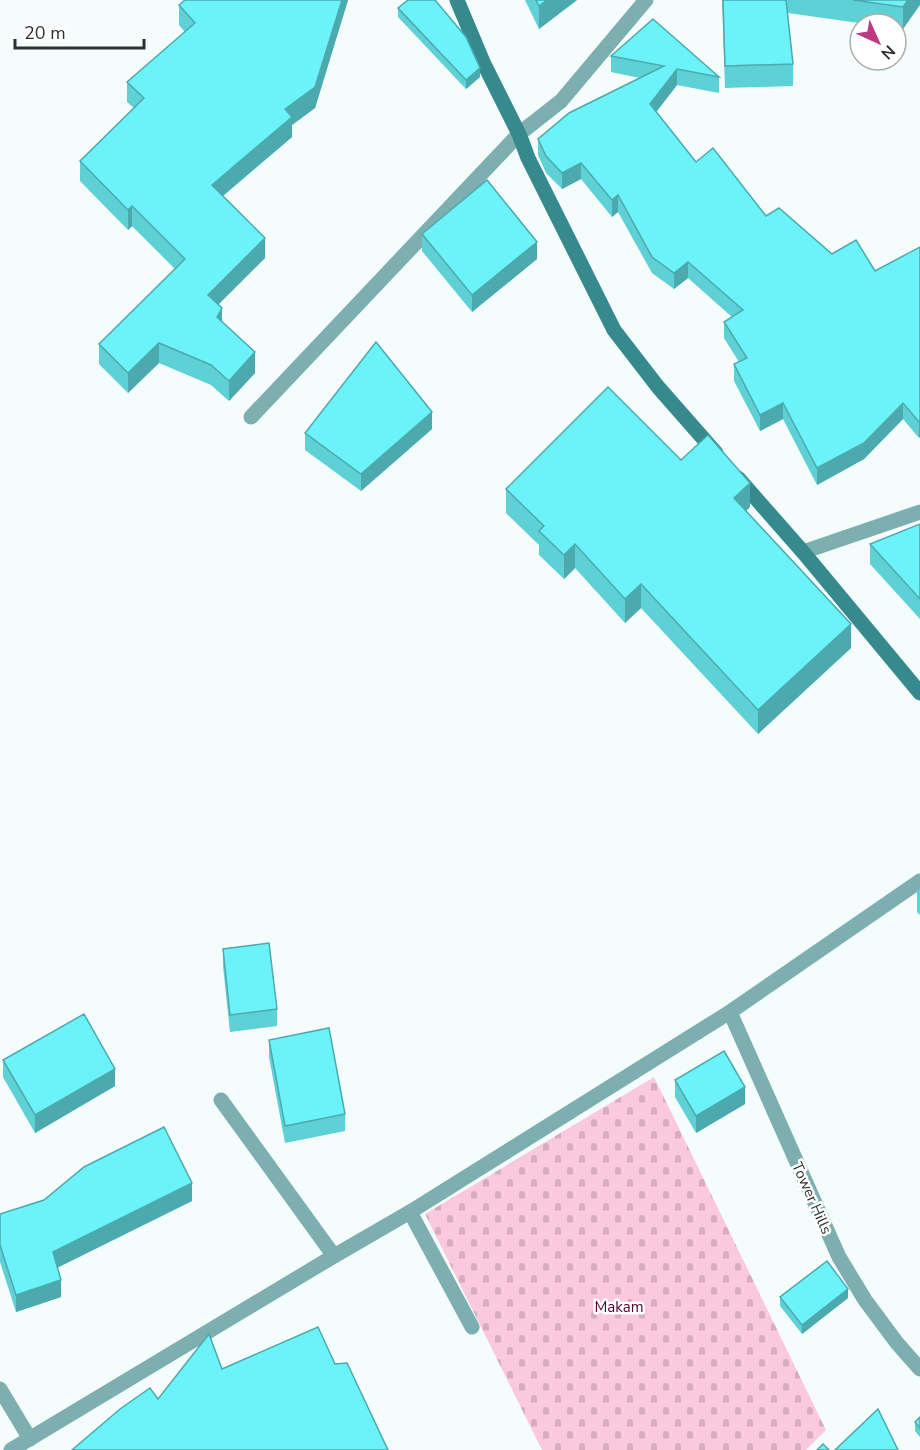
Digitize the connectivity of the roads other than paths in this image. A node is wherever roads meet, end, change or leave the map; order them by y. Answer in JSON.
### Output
{"nodes":[{"id":1,"x":457,"y":0,"type":"edge"},
{"id":2,"x":646,"y":0,"type":"edge"},
{"id":3,"x":519,"y":134,"type":"junction"},
{"id":4,"x":251,"y":417,"type":"dead end"},
{"id":5,"x":920,"y":512,"type":"edge"},
{"id":6,"x":803,"y":552,"type":"junction"},
{"id":7,"x":920,"y":693,"type":"edge"},
{"id":8,"x":920,"y":881,"type":"edge"},
{"id":9,"x":730,"y":1012,"type":"junction"},
{"id":10,"x":221,"y":1100,"type":"dead end"},
{"id":11,"x":410,"y":1212,"type":"junction"},
{"id":12,"x":334,"y":1256,"type":"junction"},
{"id":13,"x":472,"y":1327,"type":"dead end"},
{"id":14,"x":920,"y":1369,"type":"edge"},
{"id":15,"x":0,"y":1389,"type":"edge"},
{"id":16,"x":30,"y":1439,"type":"junction"},
{"id":17,"x":11,"y":1450,"type":"edge"}],
"edges":[{"from":1,"to":3,"type":"main road"},
{"from":2,"to":3,"type":"street"},
{"from":3,"to":4,"type":"street"},
{"from":3,"to":6,"type":"main road"},
{"from":5,"to":6,"type":"street"},
{"from":6,"to":7,"type":"main road"},
{"from":8,"to":9,"type":"street"},
{"from":9,"to":11,"type":"street"},
{"from":9,"to":14,"type":"street","name":"Tower Hills"},
{"from":10,"to":12,"type":"street"},
{"from":11,"to":12,"type":"street"},
{"from":11,"to":13,"type":"street"},
{"from":12,"to":16,"type":"street"},
{"from":15,"to":16,"type":"street"},
{"from":16,"to":17,"type":"street"}]}
